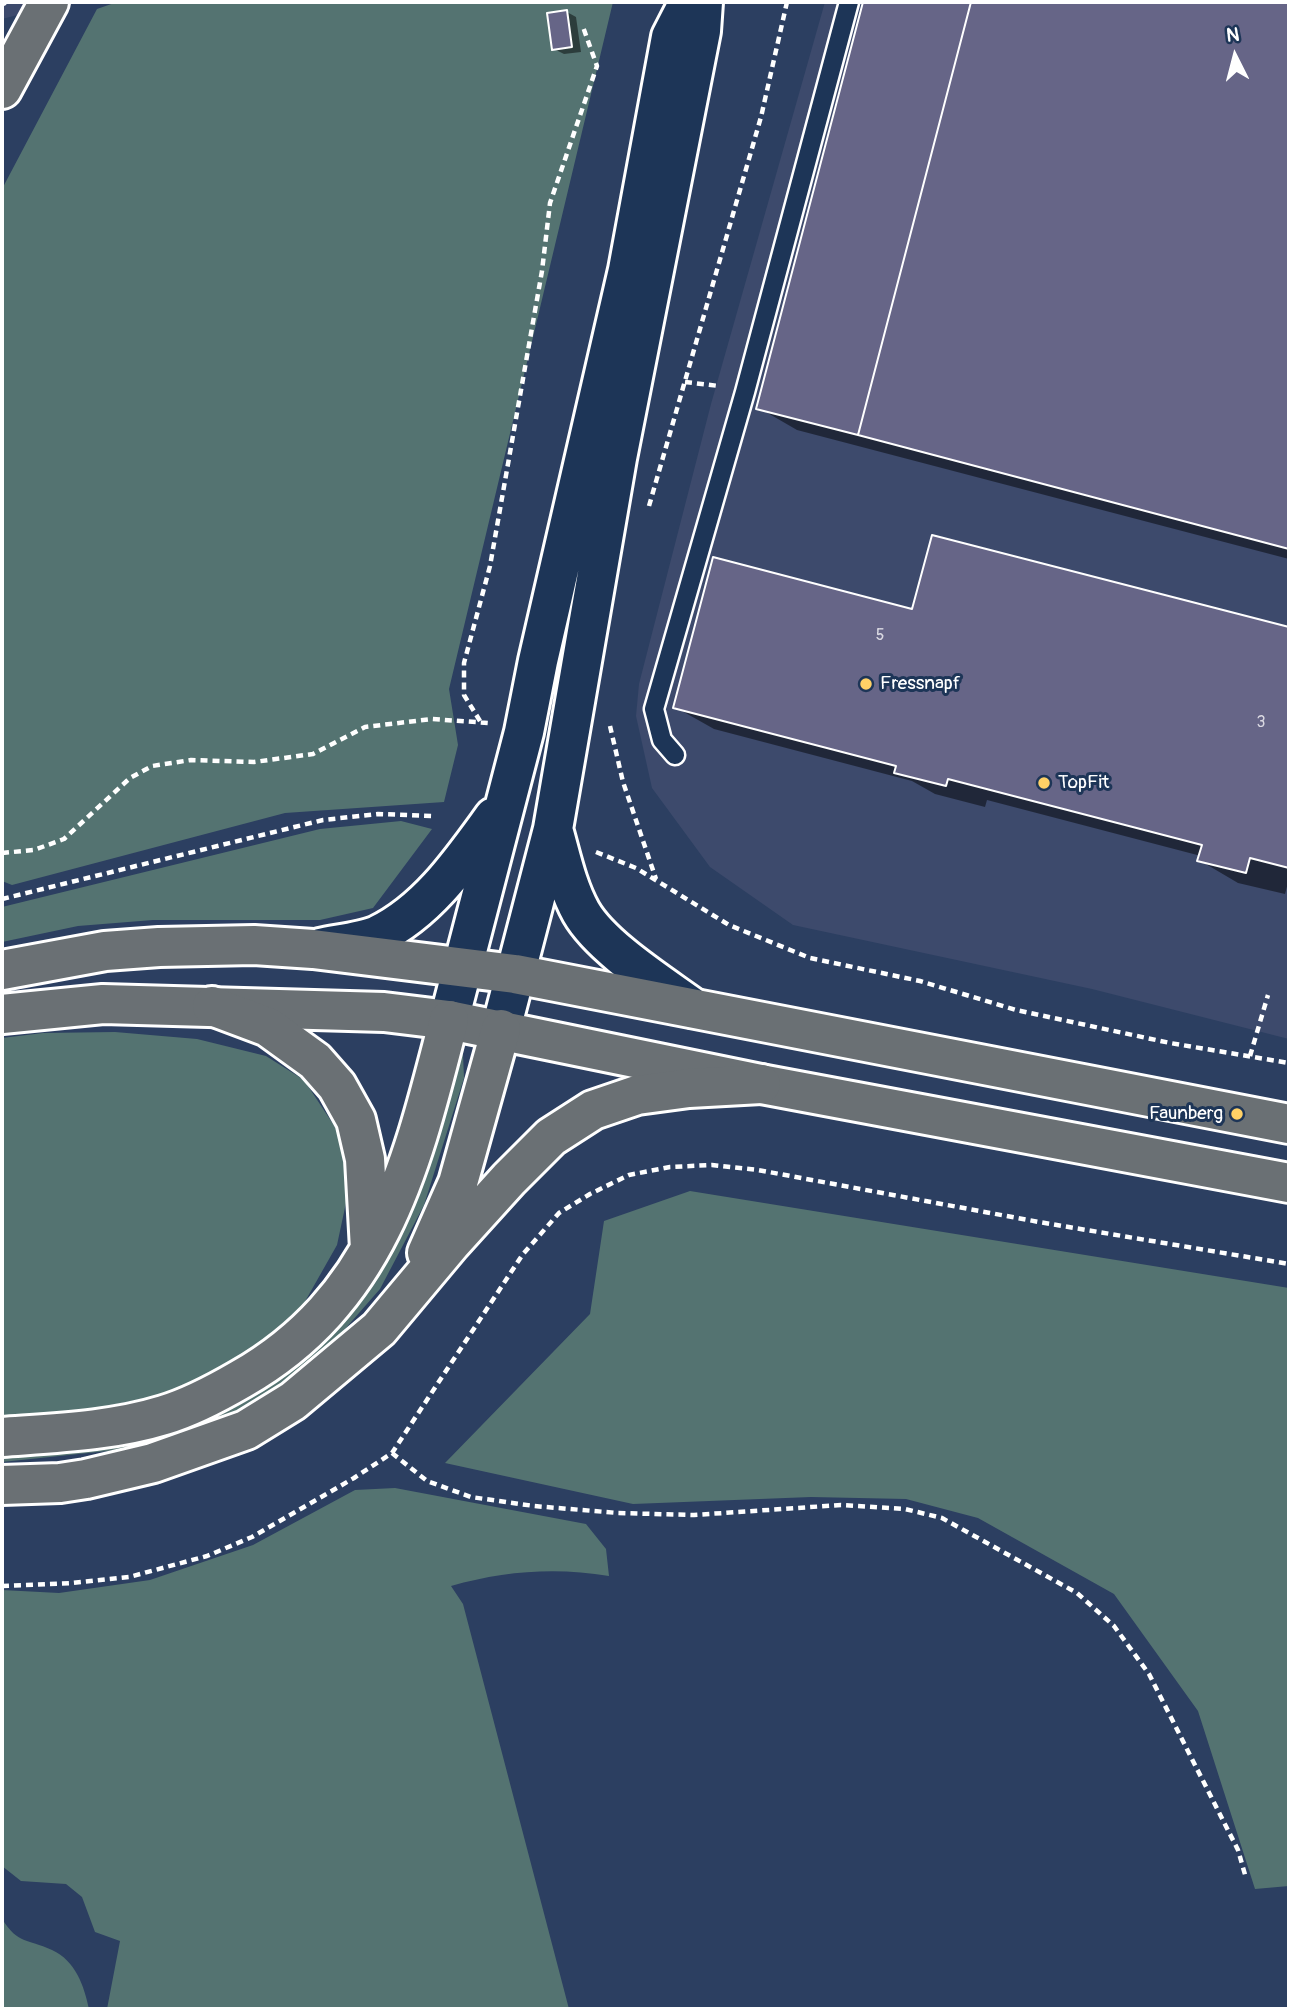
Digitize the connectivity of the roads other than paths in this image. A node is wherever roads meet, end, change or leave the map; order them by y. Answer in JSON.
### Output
{"nodes":[{"id":1,"x":49,"y":2,"type":"edge"},
{"id":2,"x":689,"y":2,"type":"edge"},
{"id":3,"x":703,"y":2,"type":"edge"},
{"id":4,"x":849,"y":2,"type":"edge"},
{"id":5,"x":2,"y":89,"type":"edge"},
{"id":6,"x":675,"y":755,"type":"dead end"},
{"id":7,"x":508,"y":799,"type":"junction"},
{"id":8,"x":553,"y":829,"type":"junction"},
{"id":9,"x":313,"y":950,"type":"junction"},
{"id":10,"x":462,"y":968,"type":"junction"},
{"id":11,"x":2,"y":970,"type":"edge"},
{"id":12,"x":515,"y":974,"type":"junction"},
{"id":13,"x":212,"y":1006,"type":"junction"},
{"id":14,"x":692,"y":1009,"type":"junction"},
{"id":15,"x":2,"y":1014,"type":"edge"},
{"id":16,"x":449,"y":1020,"type":"junction"},
{"id":17,"x":502,"y":1029,"type":"junction"},
{"id":18,"x":761,"y":1084,"type":"junction"},
{"id":19,"x":1289,"y":1124,"type":"edge"},
{"id":20,"x":1289,"y":1183,"type":"edge"},
{"id":21,"x":370,"y":1250,"type":"junction"},
{"id":22,"x":407,"y":1293,"type":"junction"},
{"id":23,"x":2,"y":1437,"type":"edge"},
{"id":24,"x":2,"y":1486,"type":"edge"}],
"edges":[{"from":1,"to":5,"type":"main road"},
{"from":2,"to":7,"type":"main road"},
{"from":3,"to":8,"type":"main road"},
{"from":4,"to":6,"type":"lane"},
{"from":7,"to":9,"type":"main road"},
{"from":7,"to":10,"type":"main road"},
{"from":8,"to":12,"type":"main road"},
{"from":8,"to":14,"type":"main road"},
{"from":9,"to":10,"type":"main road"},
{"from":9,"to":11,"type":"main road"},
{"from":10,"to":12,"type":"main road"},
{"from":10,"to":16,"type":"main road"},
{"from":12,"to":14,"type":"main road"},
{"from":12,"to":17,"type":"main road"},
{"from":13,"to":15,"type":"main road"},
{"from":13,"to":16,"type":"main road"},
{"from":13,"to":21,"type":"main road"},
{"from":14,"to":19,"type":"main road"},
{"from":16,"to":17,"type":"main road"},
{"from":16,"to":21,"type":"main road"},
{"from":17,"to":18,"type":"main road"},
{"from":17,"to":22,"type":"main road"},
{"from":18,"to":20,"type":"main road"},
{"from":18,"to":22,"type":"main road"},
{"from":21,"to":23,"type":"main road"},
{"from":22,"to":24,"type":"main road"}]}
